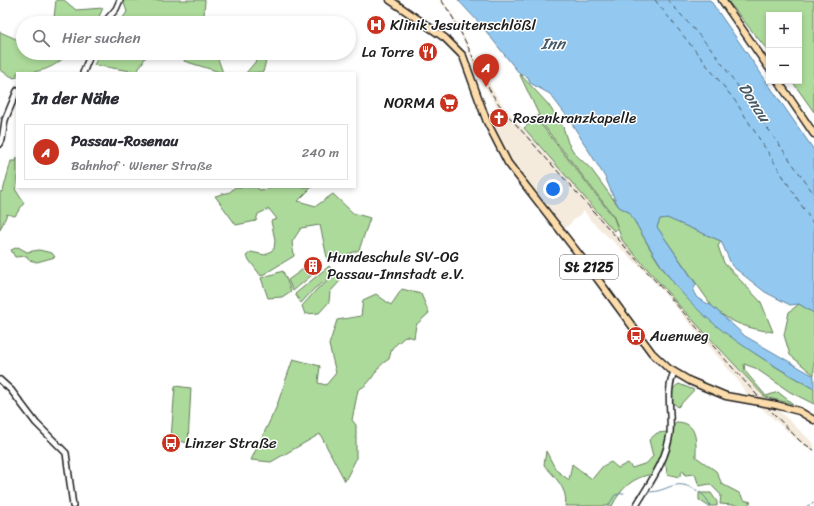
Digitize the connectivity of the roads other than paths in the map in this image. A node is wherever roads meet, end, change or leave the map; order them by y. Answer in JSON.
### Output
{"nodes":[{"id":1,"x":120,"y":0,"type":"edge"},
{"id":2,"x":390,"y":0,"type":"edge"},
{"id":3,"x":722,"y":0,"type":"edge"},
{"id":4,"x":110,"y":16,"type":"edge"},
{"id":5,"x":88,"y":60,"type":"edge"},
{"id":6,"x":766,"y":64,"type":"edge"},
{"id":7,"x":83,"y":72,"type":"edge"},
{"id":8,"x":780,"y":84,"type":"edge"},
{"id":9,"x":16,"y":94,"type":"edge"},
{"id":10,"x":814,"y":134,"type":"edge"},
{"id":11,"x":0,"y":144,"type":"edge"},
{"id":12,"x":674,"y":372,"type":"junction"},
{"id":13,"x":0,"y":380,"type":"edge"},
{"id":14,"x":814,"y":420,"type":"edge"},
{"id":15,"x":638,"y":504,"type":"edge"},
{"id":16,"x":73,"y":506,"type":"edge"}],
"edges":[{"from":1,"to":4,"type":"street"},
{"from":2,"to":12,"type":"main road","number":"St 2125"},
{"from":3,"to":6,"type":"main road"},
{"from":5,"to":7,"type":"street"},
{"from":8,"to":10,"type":"main road"},
{"from":9,"to":11,"type":"street"},
{"from":12,"to":14,"type":"main road","number":"St 2125","bridge":true},
{"from":12,"to":15,"type":"street"},
{"from":13,"to":16,"type":"street"}]}
